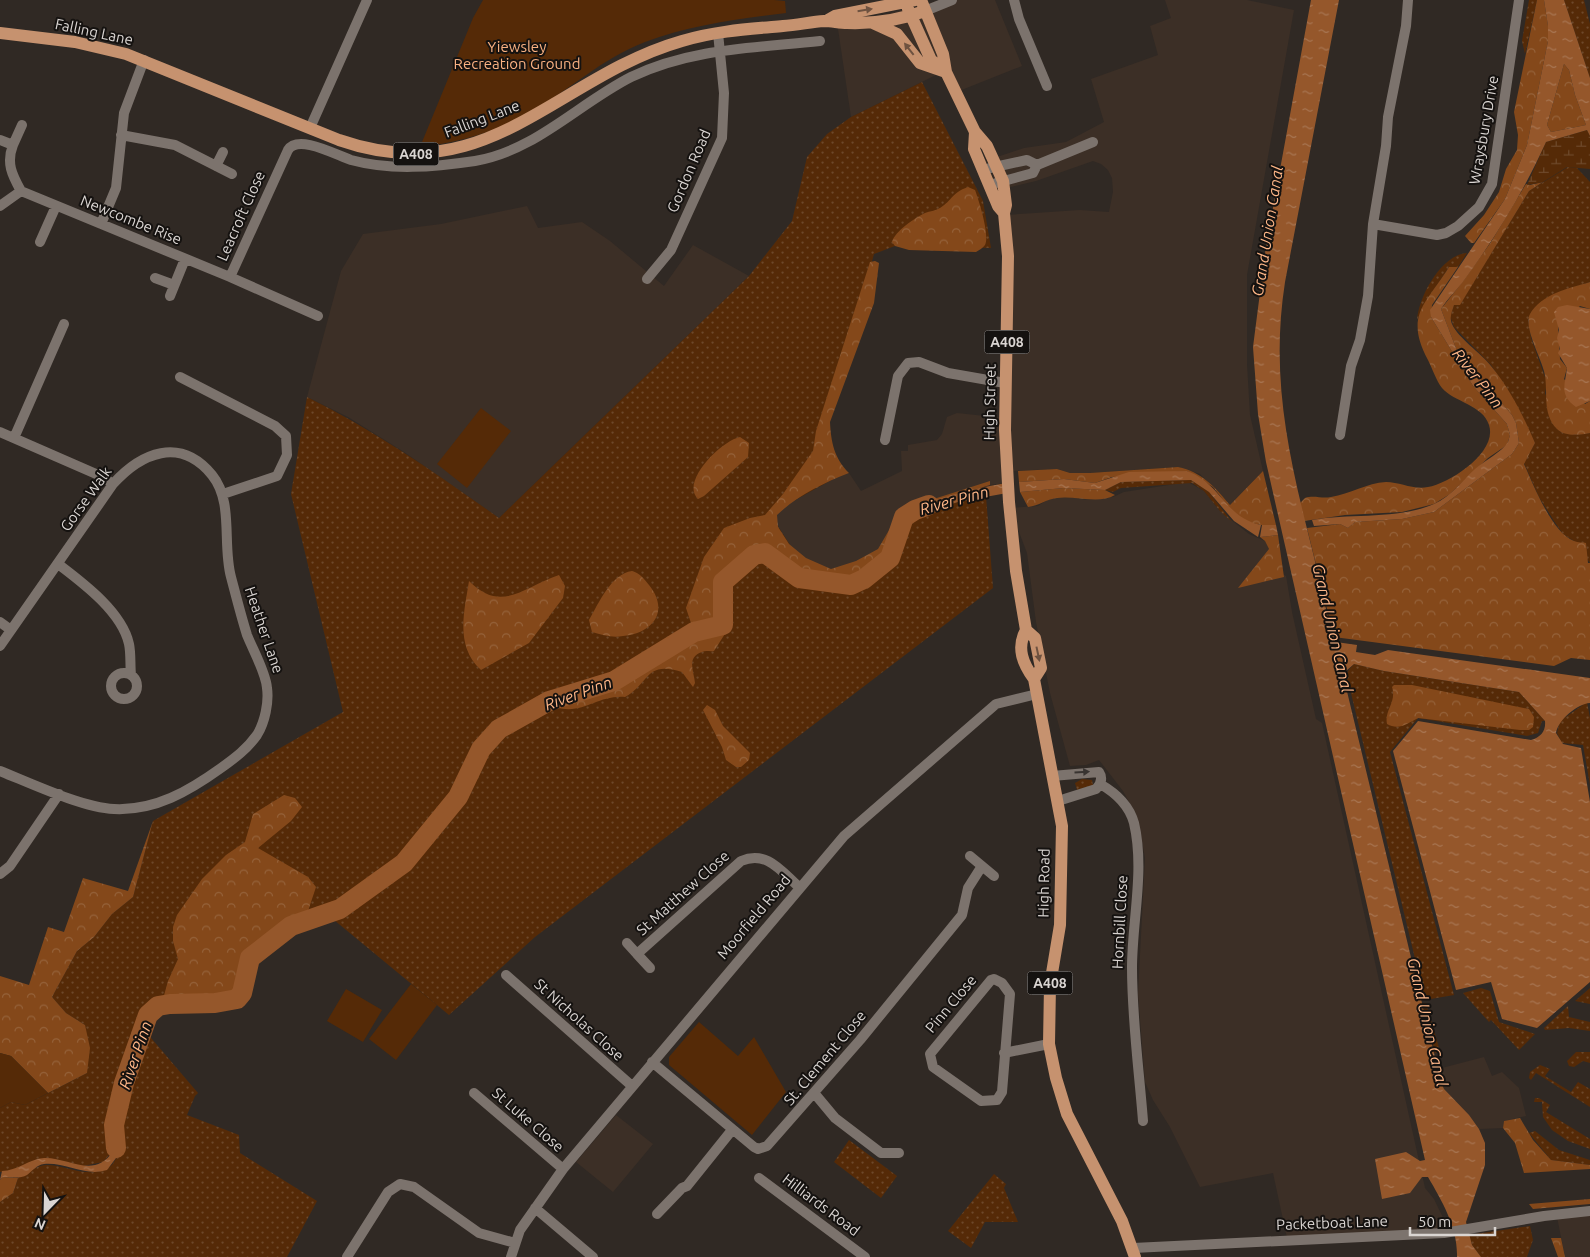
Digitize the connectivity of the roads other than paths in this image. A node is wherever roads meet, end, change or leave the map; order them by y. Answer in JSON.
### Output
{"nodes":[{"id":1,"x":367,"y":0,"type":"edge"},
{"id":2,"x":952,"y":0,"type":"edge"},
{"id":3,"x":1014,"y":0,"type":"edge"},
{"id":4,"x":1408,"y":0,"type":"edge"},
{"id":5,"x":1519,"y":0,"type":"edge"},
{"id":6,"x":910,"y":1,"type":"edge"},
{"id":7,"x":923,"y":5,"type":"edge"},
{"id":8,"x":910,"y":16,"type":"junction"},
{"id":9,"x":826,"y":21,"type":"junction"},
{"id":10,"x":873,"y":23,"type":"junction"},
{"id":11,"x":0,"y":33,"type":"edge"},
{"id":12,"x":718,"y":33,"type":"junction"},
{"id":13,"x":820,"y":41,"type":"dead end"},
{"id":14,"x":720,"y":50,"type":"junction"},
{"id":15,"x":144,"y":60,"type":"junction"},
{"id":16,"x":946,"y":72,"type":"junction"},
{"id":17,"x":1047,"y":86,"type":"dead end"},
{"id":18,"x":22,"y":125,"type":"dead end"},
{"id":19,"x":310,"y":128,"type":"junction"},
{"id":20,"x":975,"y":132,"type":"junction"},
{"id":21,"x":121,"y":135,"type":"junction"},
{"id":22,"x":0,"y":140,"type":"edge"},
{"id":23,"x":1093,"y":142,"type":"dead end"},
{"id":24,"x":302,"y":143,"type":"joint"},
{"id":25,"x":13,"y":145,"type":"junction"},
{"id":26,"x":223,"y":152,"type":"dead end"},
{"id":27,"x":1037,"y":164,"type":"junction"},
{"id":28,"x":216,"y":166,"type":"junction"},
{"id":29,"x":997,"y":166,"type":"junction"},
{"id":30,"x":984,"y":170,"type":"junction"},
{"id":31,"x":232,"y":174,"type":"dead end"},
{"id":32,"x":1003,"y":182,"type":"junction"},
{"id":33,"x":989,"y":185,"type":"junction"},
{"id":34,"x":21,"y":191,"type":"junction"},
{"id":35,"x":0,"y":206,"type":"edge"},
{"id":36,"x":56,"y":206,"type":"junction"},
{"id":37,"x":1004,"y":213,"type":"junction"},
{"id":38,"x":101,"y":224,"type":"junction"},
{"id":39,"x":1374,"y":224,"type":"junction"},
{"id":40,"x":40,"y":242,"type":"dead end"},
{"id":41,"x":185,"y":259,"type":"junction"},
{"id":42,"x":230,"y":277,"type":"junction"},
{"id":43,"x":155,"y":278,"type":"dead end"},
{"id":44,"x":647,"y":279,"type":"dead end"},
{"id":45,"x":174,"y":285,"type":"junction"},
{"id":46,"x":170,"y":296,"type":"dead end"},
{"id":47,"x":318,"y":316,"type":"dead end"},
{"id":48,"x":64,"y":324,"type":"dead end"},
{"id":49,"x":180,"y":377,"type":"dead end"},
{"id":50,"x":1005,"y":383,"type":"junction"},
{"id":51,"x":0,"y":432,"type":"edge"},
{"id":52,"x":1340,"y":435,"type":"dead end"},
{"id":53,"x":14,"y":438,"type":"junction"},
{"id":54,"x":885,"y":440,"type":"dead end"},
{"id":55,"x":144,"y":457,"type":"joint"},
{"id":56,"x":112,"y":484,"type":"junction"},
{"id":57,"x":223,"y":494,"type":"junction"},
{"id":58,"x":58,"y":564,"type":"junction"},
{"id":59,"x":0,"y":622,"type":"edge"},
{"id":60,"x":11,"y":630,"type":"junction"},
{"id":61,"x":1026,"y":630,"type":"joint"},
{"id":62,"x":0,"y":646,"type":"edge"},
{"id":63,"x":130,"y":675,"type":"dead end"},
{"id":64,"x":1037,"y":694,"type":"junction"},
{"id":65,"x":0,"y":771,"type":"edge"},
{"id":66,"x":1052,"y":776,"type":"junction"},
{"id":67,"x":1100,"y":784,"type":"junction"},
{"id":68,"x":59,"y":794,"type":"junction"},
{"id":69,"x":1058,"y":801,"type":"junction"},
{"id":70,"x":970,"y":856,"type":"dead end"},
{"id":71,"x":982,"y":866,"type":"junction"},
{"id":72,"x":0,"y":874,"type":"edge"},
{"id":73,"x":994,"y":876,"type":"dead end"},
{"id":74,"x":799,"y":887,"type":"junction"},
{"id":75,"x":627,"y":943,"type":"dead end"},
{"id":76,"x":637,"y":954,"type":"junction"},
{"id":77,"x":650,"y":968,"type":"dead end"},
{"id":78,"x":506,"y":975,"type":"dead end"},
{"id":79,"x":1049,"y":1044,"type":"junction"},
{"id":80,"x":1004,"y":1053,"type":"junction"},
{"id":81,"x":652,"y":1062,"type":"junction"},
{"id":82,"x":632,"y":1086,"type":"junction"},
{"id":83,"x":474,"y":1093,"type":"dead end"},
{"id":84,"x":815,"y":1094,"type":"junction"},
{"id":85,"x":1143,"y":1121,"type":"dead end"},
{"id":86,"x":732,"y":1130,"type":"junction"},
{"id":87,"x":898,"y":1153,"type":"dead end"},
{"id":88,"x":563,"y":1169,"type":"junction"},
{"id":89,"x":759,"y":1178,"type":"dead end"},
{"id":90,"x":534,"y":1208,"type":"junction"},
{"id":91,"x":1590,"y":1211,"type":"edge"},
{"id":92,"x":657,"y":1214,"type":"dead end"},
{"id":93,"x":515,"y":1243,"type":"junction"},
{"id":94,"x":1134,"y":1252,"type":"edge"},
{"id":95,"x":347,"y":1257,"type":"edge"},
{"id":96,"x":512,"y":1257,"type":"edge"},
{"id":97,"x":593,"y":1257,"type":"edge"},
{"id":98,"x":866,"y":1257,"type":"edge"}],
"edges":[{"from":1,"to":19,"type":"street"},
{"from":2,"to":7,"type":"street"},
{"from":3,"to":17,"type":"street"},
{"from":4,"to":39,"type":"street"},
{"from":5,"to":39,"type":"street","name":"Wraysbury Drive"},
{"from":6,"to":8,"type":"main road","name":"High Street","number":"A408"},
{"from":9,"to":6,"type":"main road","name":"Falling Lane","number":"A408","one_way":true},
{"from":7,"to":8,"type":"main road","name":"Falling Lane","number":"A408"},
{"from":7,"to":16,"type":"main road","name":"High Street","number":"A408"},
{"from":8,"to":10,"type":"main road","name":"Falling Lane","number":"A408"},
{"from":8,"to":16,"type":"main road","name":"High Street","number":"A408"},
{"from":9,"to":10,"type":"main road","name":"Falling Lane","number":"A408"},
{"from":9,"to":12,"type":"main road","name":"Falling Lane","number":"A408"},
{"from":16,"to":10,"type":"main road","one_way":true},
{"from":11,"to":15,"type":"main road","name":"Falling Lane","number":"A408"},
{"from":12,"to":14,"type":"street","name":"Gordon Road"},
{"from":12,"to":19,"type":"main road","name":"Falling Lane","number":"A408"},
{"from":13,"to":14,"type":"street","name":"Falling Lane"},
{"from":14,"to":24,"type":"street","name":"Falling Lane"},
{"from":14,"to":44,"type":"street","name":"Gordon Road"},
{"from":15,"to":19,"type":"main road","name":"Falling Lane","number":"A408"},
{"from":15,"to":21,"type":"street"},
{"from":16,"to":20,"type":"main road","name":"High Street","number":"A408"},
{"from":18,"to":25,"type":"street"},
{"from":20,"to":29,"type":"main road","name":"High Street","number":"A408"},
{"from":20,"to":30,"type":"main road","name":"High Street","number":"A408"},
{"from":21,"to":28,"type":"street"},
{"from":21,"to":38,"type":"street"},
{"from":22,"to":25,"type":"street"},
{"from":23,"to":27,"type":"street"},
{"from":24,"to":42,"type":"street","name":"Leacroft Close"},
{"from":25,"to":34,"type":"street"},
{"from":26,"to":28,"type":"street"},
{"from":27,"to":29,"type":"street"},
{"from":27,"to":32,"type":"street"},
{"from":28,"to":31,"type":"street"},
{"from":29,"to":30,"type":"street"},
{"from":29,"to":32,"type":"main road","name":"High Street","number":"A408"},
{"from":30,"to":33,"type":"main road","name":"High Street","number":"A408"},
{"from":32,"to":33,"type":"street"},
{"from":32,"to":37,"type":"main road","name":"High Street","number":"A408"},
{"from":33,"to":37,"type":"main road","name":"High Street","number":"A408"},
{"from":34,"to":35,"type":"street"},
{"from":34,"to":36,"type":"street","name":"Newcombe Rise"},
{"from":36,"to":38,"type":"street","name":"Newcombe Rise"},
{"from":36,"to":40,"type":"street"},
{"from":37,"to":50,"type":"main road","name":"High Street","number":"A408"},
{"from":38,"to":41,"type":"street","name":"Newcombe Rise"},
{"from":39,"to":52,"type":"street"},
{"from":41,"to":42,"type":"street","name":"Newcombe Rise"},
{"from":41,"to":45,"type":"street"},
{"from":42,"to":47,"type":"street","name":"Leacroft Close"},
{"from":43,"to":45,"type":"street"},
{"from":45,"to":46,"type":"street"},
{"from":48,"to":53,"type":"street"},
{"from":49,"to":57,"type":"street"},
{"from":50,"to":54,"type":"street"},
{"from":50,"to":61,"type":"main road","name":"High Street","number":"A408"},
{"from":51,"to":53,"type":"street"},
{"from":53,"to":56,"type":"street"},
{"from":55,"to":56,"type":"street","name":"Gorse Walk"},
{"from":55,"to":57,"type":"street","name":"Heather Lane"},
{"from":56,"to":58,"type":"street","name":"Gorse Walk"},
{"from":57,"to":68,"type":"street","name":"Heather Lane"},
{"from":58,"to":60,"type":"street","name":"Gorse Walk"},
{"from":58,"to":63,"type":"street"},
{"from":59,"to":60,"type":"street"},
{"from":60,"to":62,"type":"street","name":"Gorse Walk"},
{"from":61,"to":64,"type":"main road","name":"High Road","number":"A408"},
{"from":64,"to":66,"type":"main road","name":"High Road","number":"A408"},
{"from":64,"to":74,"type":"street","name":"Moorfield Road"},
{"from":65,"to":68,"type":"street","name":"Heather Lane"},
{"from":66,"to":67,"type":"street","name":"Hornbill Close","one_way":true},
{"from":66,"to":69,"type":"main road","name":"High Road","number":"A408"},
{"from":67,"to":69,"type":"street"},
{"from":67,"to":85,"type":"street","name":"Hornbill Close"},
{"from":68,"to":72,"type":"street"},
{"from":69,"to":79,"type":"main road","name":"High Road","number":"A408"},
{"from":70,"to":71,"type":"street"},
{"from":71,"to":73,"type":"street"},
{"from":71,"to":84,"type":"street","name":"St. Clement Close"},
{"from":74,"to":76,"type":"street","name":"St Matthew Close"},
{"from":74,"to":81,"type":"street","name":"Moorfield Road"},
{"from":75,"to":76,"type":"street","name":"St Matthew Close"},
{"from":76,"to":77,"type":"street","name":"St Matthew Close"},
{"from":78,"to":82,"type":"street","name":"St Nicholas Close"},
{"from":79,"to":80,"type":"street"},
{"from":79,"to":94,"type":"main road","name":"High Road","number":"A408"},
{"from":80,"to":80,"type":"street","name":"Pinn Close"},
{"from":81,"to":82,"type":"street","name":"Moorfield Road"},
{"from":81,"to":86,"type":"street","name":"St. Clement Close"},
{"from":82,"to":88,"type":"street","name":"Moorfield Road"},
{"from":83,"to":88,"type":"street","name":"St Luke Close"},
{"from":84,"to":86,"type":"street","name":"St. Clement Close"},
{"from":84,"to":87,"type":"street"},
{"from":86,"to":92,"type":"street"},
{"from":88,"to":90,"type":"street","name":"Moorfield Road"},
{"from":89,"to":98,"type":"street","name":"Hilliards Road"},
{"from":90,"to":93,"type":"street","name":"Moorfield Road"},
{"from":90,"to":97,"type":"street"},
{"from":91,"to":94,"type":"street","name":"Packetboat Lane"},
{"from":93,"to":95,"type":"street"},
{"from":93,"to":96,"type":"street","name":"Moorfield Road"}]}
